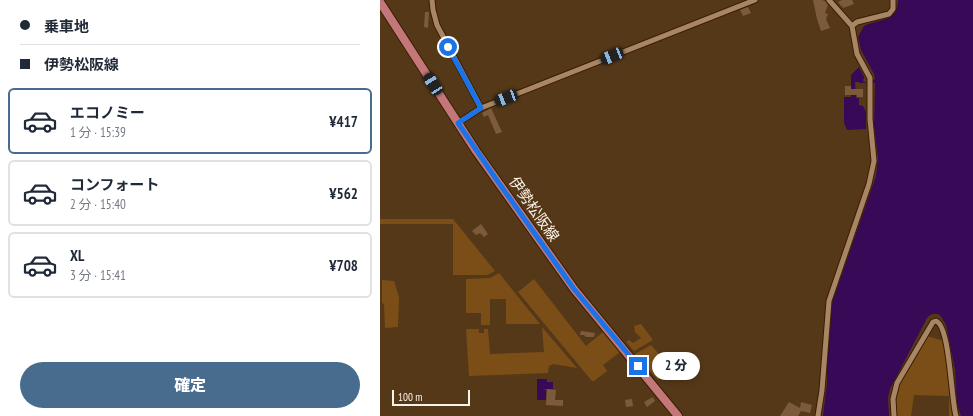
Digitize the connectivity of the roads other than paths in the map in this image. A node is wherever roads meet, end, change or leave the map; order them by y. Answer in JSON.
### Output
{"nodes":[{"id":1,"x":432,"y":0,"type":"edge"},
{"id":2,"x":755,"y":0,"type":"edge"},
{"id":3,"x":829,"y":0,"type":"edge"},
{"id":4,"x":894,"y":0,"type":"edge"},
{"id":5,"x":381,"y":6,"type":"edge"},
{"id":6,"x":852,"y":26,"type":"junction"},
{"id":7,"x":481,"y":108,"type":"junction"},
{"id":8,"x":458,"y":123,"type":"junction"},
{"id":9,"x":678,"y":416,"type":"edge"},
{"id":10,"x":818,"y":416,"type":"edge"},
{"id":11,"x":894,"y":416,"type":"edge"},
{"id":12,"x":956,"y":416,"type":"edge"}],
"edges":[{"from":1,"to":7,"type":"street"},
{"from":2,"to":7,"type":"street"},
{"from":3,"to":6,"type":"street"},
{"from":4,"to":6,"type":"street"},
{"from":5,"to":8,"type":"main road","name":"伊勢松阪線"},
{"from":6,"to":10,"type":"street"},
{"from":7,"to":8,"type":"street"},
{"from":8,"to":9,"type":"main road","name":"伊勢松阪線"},
{"from":11,"to":12,"type":"street"}]}
